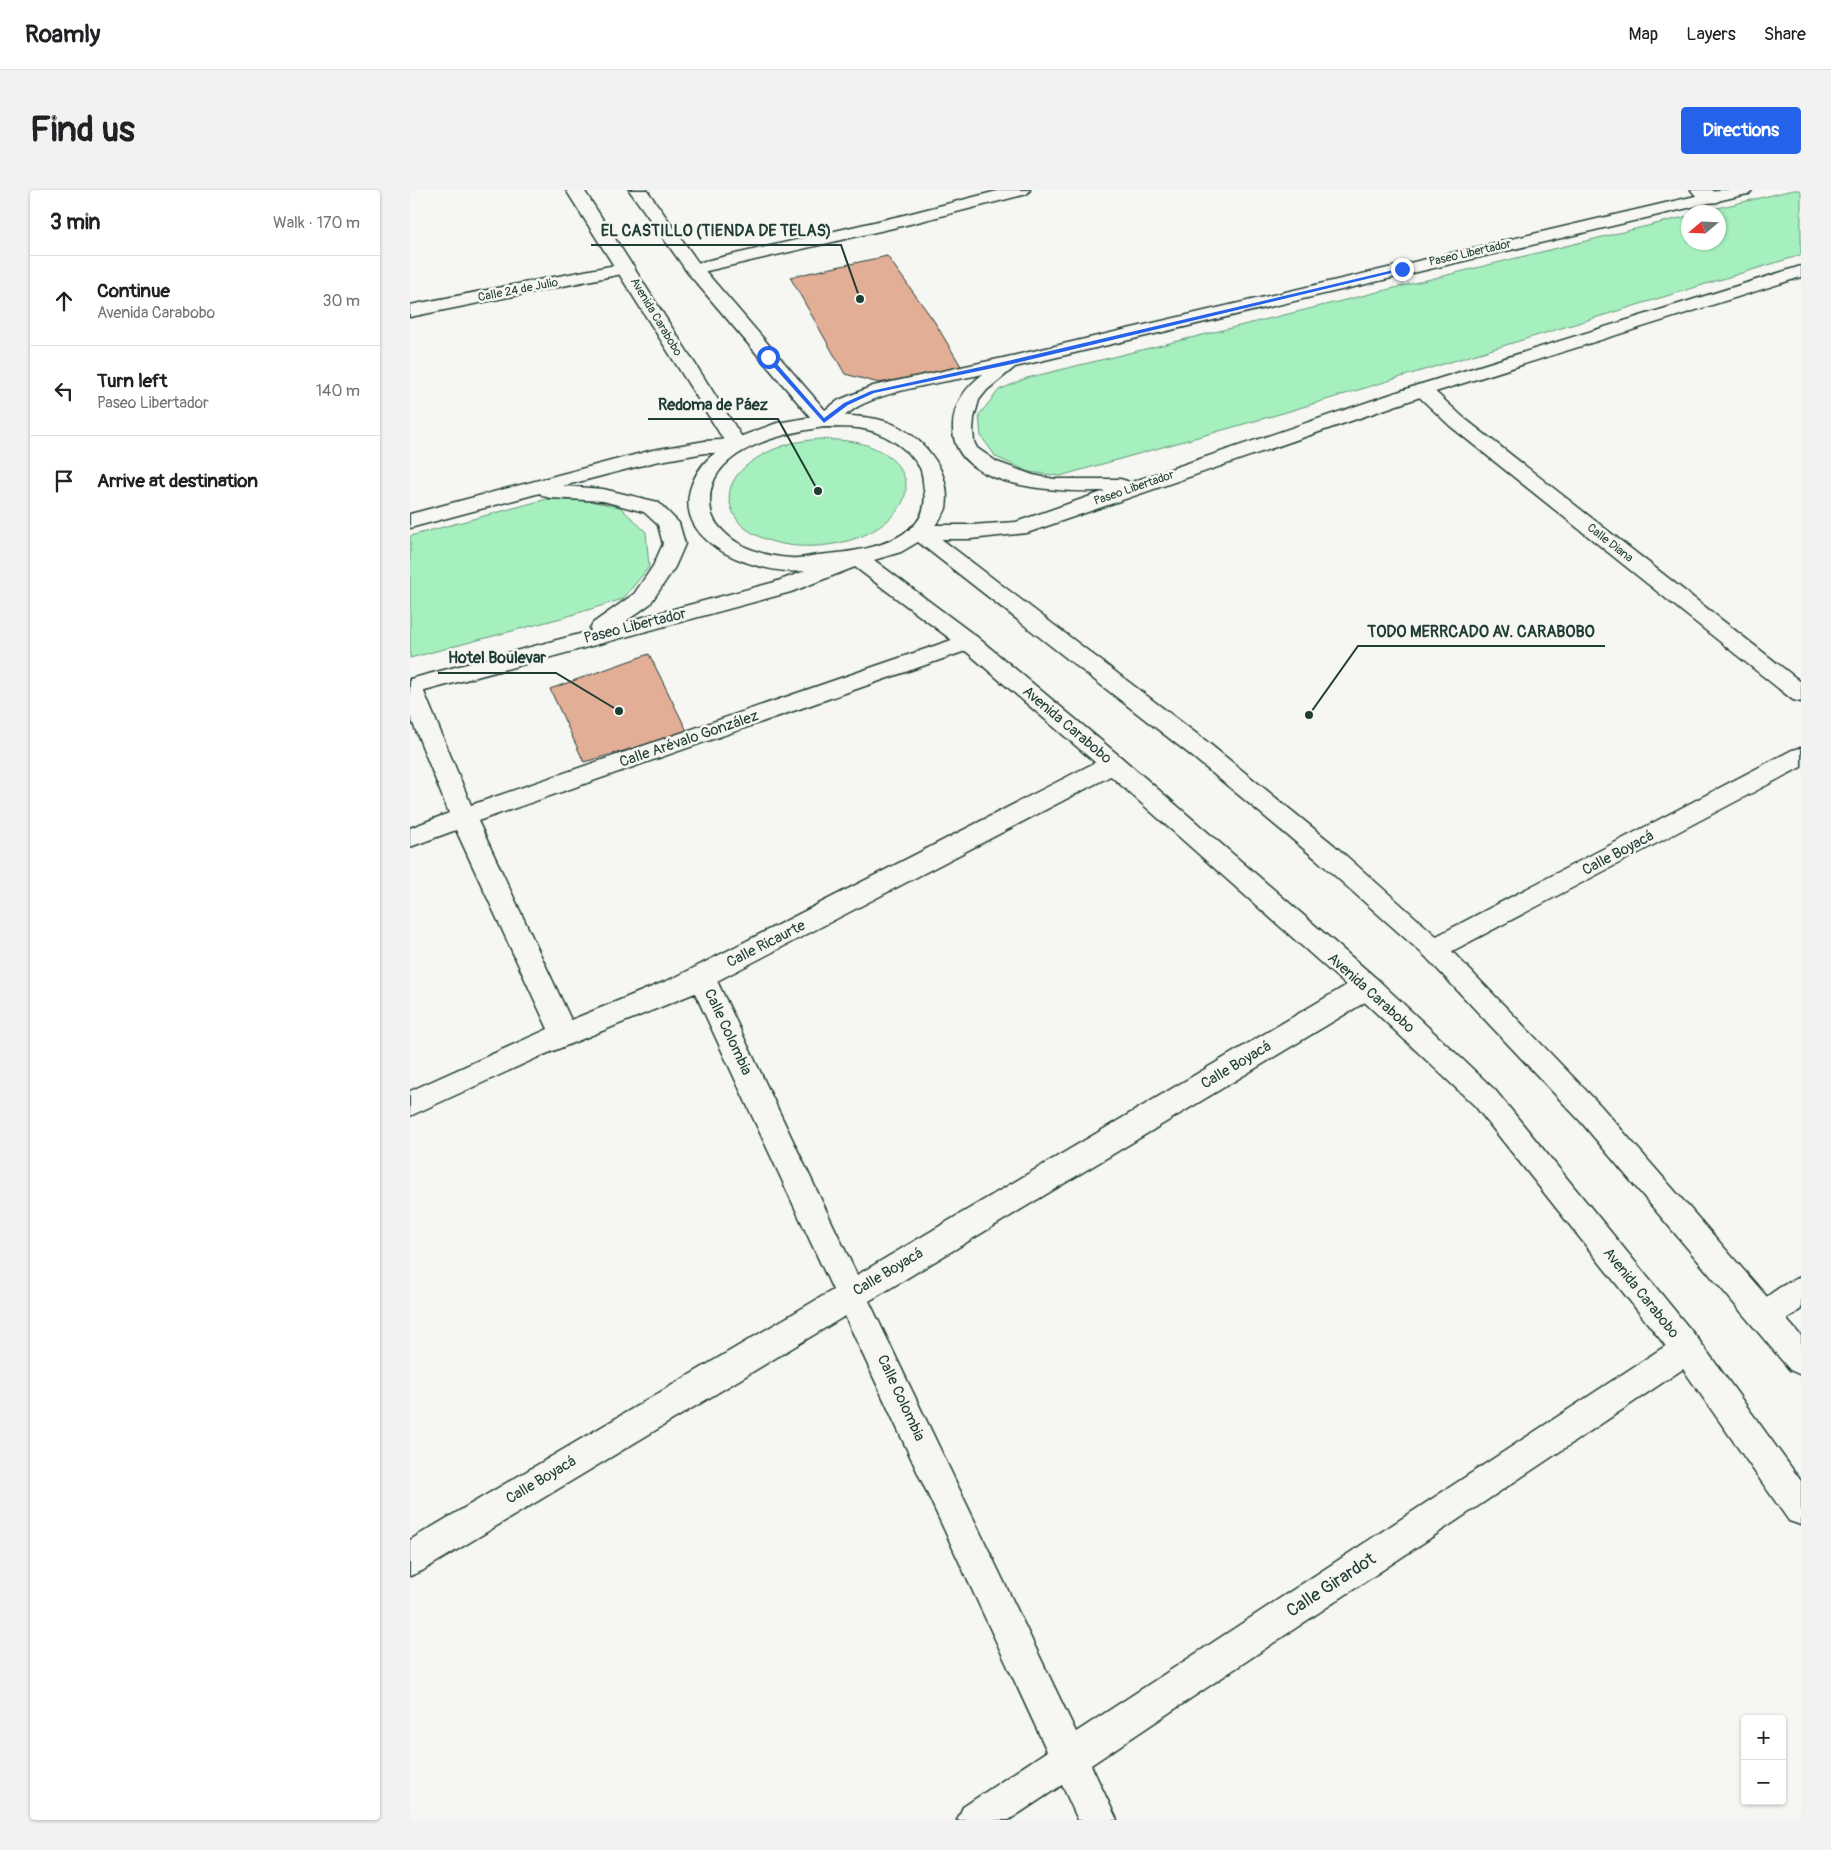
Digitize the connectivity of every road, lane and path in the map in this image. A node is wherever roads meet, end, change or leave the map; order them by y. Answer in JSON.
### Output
{"nodes":[{"id":1,"x":575,"y":190,"type":"edge"},
{"id":2,"x":638,"y":190,"type":"edge"},
{"id":3,"x":1021,"y":190,"type":"edge"},
{"id":4,"x":1743,"y":190,"type":"edge"},
{"id":5,"x":1706,"y":194,"type":"edge"},
{"id":6,"x":626,"y":268,"type":"junction"},
{"id":7,"x":694,"y":269,"type":"junction"},
{"id":8,"x":1801,"y":272,"type":"edge"},
{"id":9,"x":410,"y":311,"type":"edge"},
{"id":10,"x":1012,"y":362,"type":"junction"},
{"id":11,"x":1422,"y":390,"type":"junction"},
{"id":12,"x":824,"y":421,"type":"junction"},
{"id":13,"x":737,"y":445,"type":"junction"},
{"id":14,"x":1141,"y":485,"type":"junction"},
{"id":15,"x":524,"y":491,"type":"junction"},
{"id":16,"x":410,"y":521,"type":"edge"},
{"id":17,"x":919,"y":532,"type":"junction"},
{"id":18,"x":857,"y":558,"type":"junction"},
{"id":19,"x":586,"y":638,"type":"junction"},
{"id":20,"x":969,"y":642,"type":"junction"},
{"id":21,"x":410,"y":687,"type":"edge"},
{"id":22,"x":1801,"y":694,"type":"edge"},
{"id":23,"x":1801,"y":756,"type":"edge"},
{"id":24,"x":1113,"y":764,"type":"junction"},
{"id":25,"x":463,"y":818,"type":"junction"},
{"id":26,"x":410,"y":838,"type":"edge"},
{"id":27,"x":1434,"y":949,"type":"junction"},
{"id":28,"x":702,"y":977,"type":"junction"},
{"id":29,"x":1367,"y":987,"type":"junction"},
{"id":30,"x":564,"y":1034,"type":"junction"},
{"id":31,"x":410,"y":1104,"type":"edge"},
{"id":32,"x":1801,"y":1291,"type":"edge"},
{"id":33,"x":852,"y":1293,"type":"junction"},
{"id":34,"x":1766,"y":1317,"type":"junction"},
{"id":35,"x":1687,"y":1349,"type":"junction"},
{"id":36,"x":1801,"y":1360,"type":"edge"},
{"id":37,"x":1801,"y":1509,"type":"edge"},
{"id":38,"x":410,"y":1559,"type":"edge"},
{"id":39,"x":1069,"y":1758,"type":"junction"},
{"id":40,"x":976,"y":1820,"type":"edge"},
{"id":41,"x":1098,"y":1820,"type":"edge"}],
"edges":[{"from":1,"to":6,"type":"main road","name":"Avenida Carabobo"},
{"from":2,"to":7,"type":"main road"},
{"from":3,"to":7,"type":"main road"},
{"from":4,"to":5,"type":"main road","name":"Paseo Libertador"},
{"from":5,"to":10,"type":"main road","name":"Paseo Libertador"},
{"from":6,"to":9,"type":"main road","name":"Calle 24 de Julio"},
{"from":6,"to":13,"type":"main road","name":"Avenida Carabobo"},
{"from":7,"to":12,"type":"main road"},
{"from":8,"to":11,"type":"main road","name":"Paseo Libertador"},
{"from":10,"to":12,"type":"main road","name":"Paseo Libertador"},
{"from":10,"to":14,"type":"main road"},
{"from":11,"to":14,"type":"main road","name":"Paseo Libertador"},
{"from":11,"to":22,"type":"main road","name":"Calle Diana"},
{"from":12,"to":13,"type":"main road"},
{"from":12,"to":17,"type":"main road"},
{"from":13,"to":15,"type":"main road"},
{"from":13,"to":18,"type":"main road"},
{"from":14,"to":17,"type":"main road","name":"Paseo Libertador"},
{"from":15,"to":16,"type":"main road"},
{"from":15,"to":19,"type":"main road"},
{"from":17,"to":18,"type":"main road"},
{"from":17,"to":27,"type":"main road"},
{"from":18,"to":19,"type":"main road","name":"Paseo Libertador"},
{"from":18,"to":20,"type":"main road","name":"Avenida Carabobo"},
{"from":19,"to":21,"type":"main road","name":"Paseo Libertador"},
{"from":20,"to":24,"type":"main road","name":"Avenida Carabobo"},
{"from":20,"to":25,"type":"main road","name":"Calle Arévalo González"},
{"from":21,"to":25,"type":"main road"},
{"from":23,"to":27,"type":"main road","name":"Calle Boyacá"},
{"from":24,"to":28,"type":"main road","name":"Calle Ricaurte"},
{"from":24,"to":29,"type":"main road","name":"Avenida Carabobo"},
{"from":25,"to":26,"type":"main road","name":"Calle Arévalo González"},
{"from":25,"to":30,"type":"main road"},
{"from":27,"to":34,"type":"main road"},
{"from":28,"to":30,"type":"main road","name":"Calle Ricaurte"},
{"from":28,"to":33,"type":"main road","name":"Calle Colombia"},
{"from":29,"to":33,"type":"main road","name":"Calle Boyacá"},
{"from":29,"to":35,"type":"main road","name":"Avenida Carabobo"},
{"from":30,"to":31,"type":"main road","name":"Calle Ricaurte"},
{"from":32,"to":34,"type":"main road"},
{"from":33,"to":38,"type":"main road","name":"Calle Boyacá"},
{"from":33,"to":39,"type":"main road","name":"Calle Colombia"},
{"from":34,"to":36,"type":"main road"},
{"from":35,"to":37,"type":"main road","name":"Avenida Carabobo"},
{"from":35,"to":39,"type":"main road","name":"Calle Girardot"},
{"from":39,"to":40,"type":"main road","name":"Calle Girardot"},
{"from":39,"to":41,"type":"main road","name":"Calle Colombia"}]}
